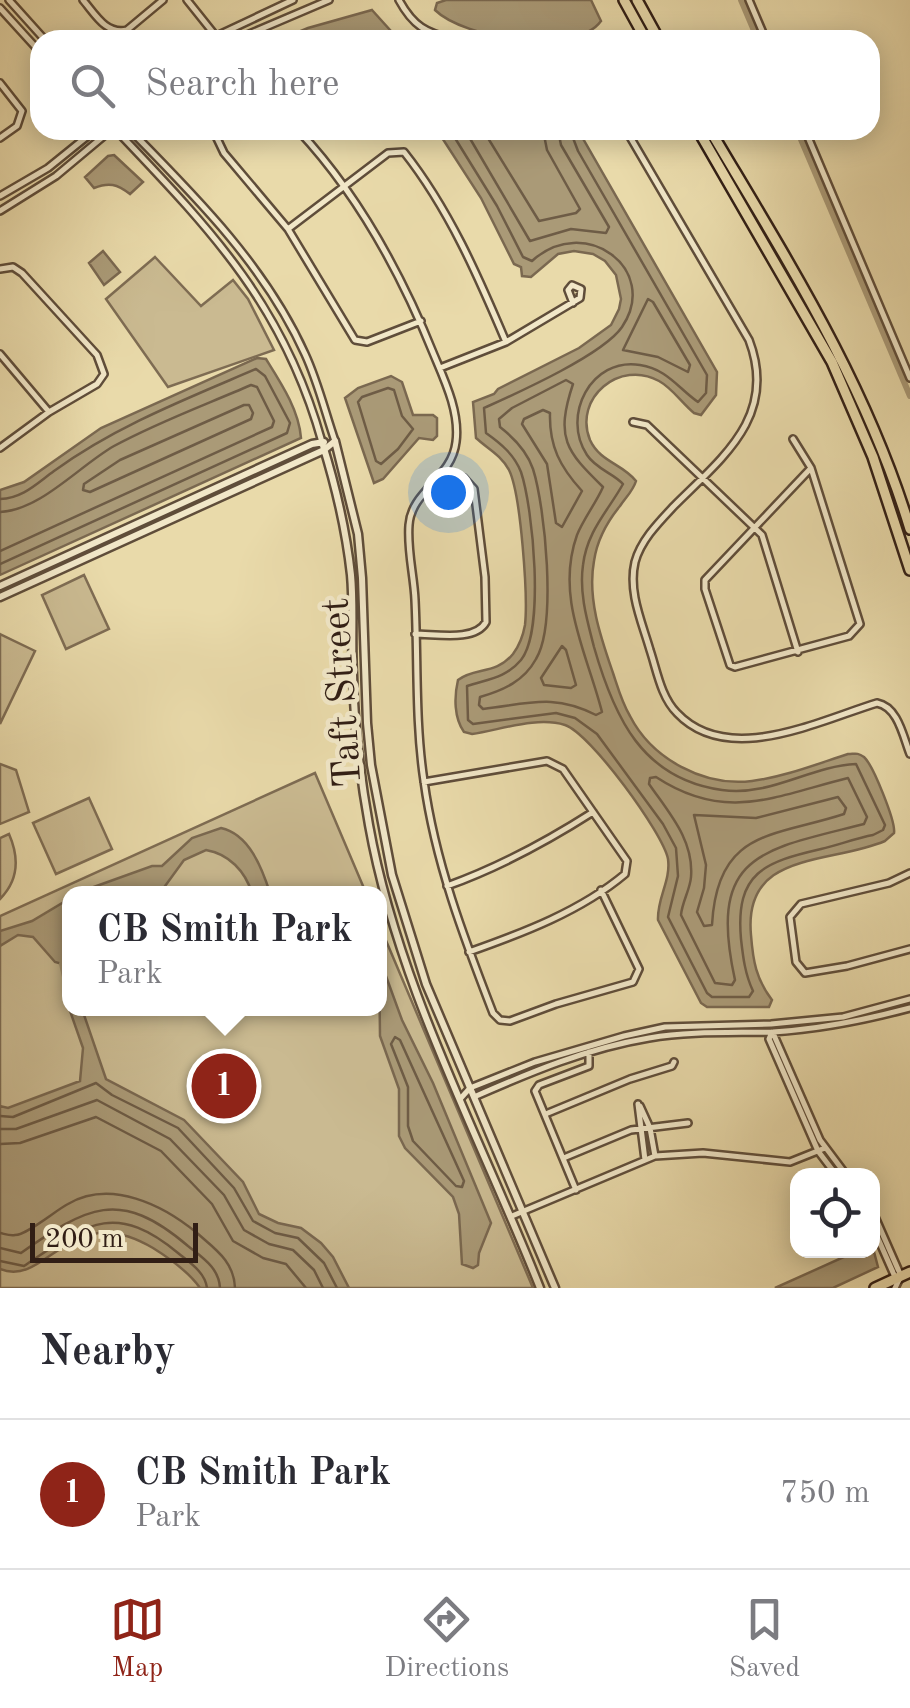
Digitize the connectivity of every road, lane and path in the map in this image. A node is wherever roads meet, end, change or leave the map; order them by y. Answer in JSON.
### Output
{"nodes":[{"id":1,"x":9,"y":0,"type":"edge"},
{"id":2,"x":83,"y":0,"type":"edge"},
{"id":3,"x":162,"y":0,"type":"edge"},
{"id":4,"x":187,"y":0,"type":"edge"},
{"id":5,"x":293,"y":0,"type":"edge"},
{"id":6,"x":329,"y":0,"type":"edge"},
{"id":7,"x":398,"y":0,"type":"edge"},
{"id":8,"x":624,"y":0,"type":"edge"},
{"id":9,"x":637,"y":0,"type":"edge"},
{"id":10,"x":750,"y":0,"type":"edge"},
{"id":11,"x":0,"y":8,"type":"edge"},
{"id":12,"x":36,"y":30,"type":"edge"},
{"id":13,"x":110,"y":30,"type":"edge"},
{"id":14,"x":126,"y":30,"type":"edge"},
{"id":15,"x":211,"y":30,"type":"edge"},
{"id":16,"x":234,"y":30,"type":"edge"},
{"id":17,"x":258,"y":30,"type":"edge"},
{"id":18,"x":422,"y":30,"type":"edge"},
{"id":19,"x":640,"y":30,"type":"edge"},
{"id":20,"x":654,"y":30,"type":"edge"},
{"id":21,"x":762,"y":30,"type":"edge"},
{"id":22,"x":30,"y":41,"type":"edge"},
{"id":23,"x":0,"y":83,"type":"edge"},
{"id":24,"x":0,"y":138,"type":"edge"},
{"id":25,"x":83,"y":140,"type":"edge"},
{"id":26,"x":101,"y":140,"type":"edge"},
{"id":27,"x":124,"y":140,"type":"edge"},
{"id":28,"x":140,"y":140,"type":"edge"},
{"id":29,"x":218,"y":140,"type":"edge"},
{"id":30,"x":306,"y":140,"type":"edge"},
{"id":31,"x":632,"y":140,"type":"edge"},
{"id":32,"x":704,"y":140,"type":"edge"},
{"id":33,"x":716,"y":140,"type":"edge"},
{"id":34,"x":808,"y":140,"type":"edge"},
{"id":35,"x":344,"y":186,"type":"junction"},
{"id":36,"x":192,"y":192,"type":"junction"},
{"id":37,"x":0,"y":196,"type":"edge"},
{"id":38,"x":183,"y":200,"type":"junction"},
{"id":39,"x":0,"y":211,"type":"edge"},
{"id":40,"x":288,"y":229,"type":"junction"},
{"id":41,"x":245,"y":258,"type":"junction"},
{"id":42,"x":237,"y":264,"type":"junction"},
{"id":43,"x":0,"y":269,"type":"edge"},
{"id":44,"x":572,"y":303,"type":"dead end"},
{"id":45,"x":421,"y":321,"type":"junction"},
{"id":46,"x":506,"y":342,"type":"junction"},
{"id":47,"x":304,"y":350,"type":"junction"},
{"id":48,"x":0,"y":354,"type":"edge"},
{"id":49,"x":290,"y":356,"type":"junction"},
{"id":50,"x":440,"y":368,"type":"junction"},
{"id":51,"x":910,"y":378,"type":"edge"},
{"id":52,"x":49,"y":412,"type":"junction"},
{"id":53,"x":633,"y":422,"type":"dead end"},
{"id":54,"x":793,"y":440,"type":"dead end"},
{"id":55,"x":335,"y":441,"type":"junction"},
{"id":56,"x":323,"y":446,"type":"junction"},
{"id":57,"x":0,"y":448,"type":"edge"},
{"id":58,"x":811,"y":468,"type":"junction"},
{"id":59,"x":446,"y":472,"type":"junction"},
{"id":60,"x":703,"y":477,"type":"junction"},
{"id":61,"x":754,"y":525,"type":"junction"},
{"id":62,"x":910,"y":529,"type":"edge"},
{"id":63,"x":80,"y":550,"type":"junction"},
{"id":64,"x":91,"y":556,"type":"junction"},
{"id":65,"x":910,"y":570,"type":"edge"},
{"id":66,"x":0,"y":586,"type":"edge"},
{"id":67,"x":0,"y":597,"type":"edge"},
{"id":68,"x":353,"y":618,"type":"junction"},
{"id":69,"x":364,"y":618,"type":"junction"},
{"id":70,"x":416,"y":634,"type":"junction"},
{"id":71,"x":798,"y":652,"type":"junction"},
{"id":72,"x":910,"y":754,"type":"edge"},
{"id":73,"x":424,"y":782,"type":"junction"},
{"id":74,"x":593,"y":812,"type":"junction"},
{"id":75,"x":910,"y":873,"type":"edge"},
{"id":76,"x":384,"y":886,"type":"edge"},
{"id":77,"x":447,"y":886,"type":"junction"},
{"id":78,"x":602,"y":890,"type":"junction"},
{"id":79,"x":387,"y":898,"type":"edge"},
{"id":80,"x":910,"y":949,"type":"edge"},
{"id":81,"x":469,"y":952,"type":"junction"},
{"id":82,"x":910,"y":999,"type":"edge"},
{"id":83,"x":910,"y":1008,"type":"edge"},
{"id":84,"x":772,"y":1032,"type":"junction"},
{"id":85,"x":588,"y":1048,"type":"junction"},
{"id":86,"x":674,"y":1062,"type":"dead end"},
{"id":87,"x":470,"y":1088,"type":"junction"},
{"id":88,"x":474,"y":1097,"type":"junction"},
{"id":89,"x":461,"y":1098,"type":"junction"},
{"id":90,"x":548,"y":1113,"type":"dead end"},
{"id":91,"x":688,"y":1124,"type":"dead end"},
{"id":92,"x":640,"y":1128,"type":"junction"},
{"id":93,"x":650,"y":1128,"type":"junction"},
{"id":94,"x":822,"y":1150,"type":"junction"},
{"id":95,"x":655,"y":1156,"type":"junction"},
{"id":96,"x":566,"y":1157,"type":"dead end"},
{"id":97,"x":645,"y":1160,"type":"junction"},
{"id":98,"x":832,"y":1168,"type":"edge"},
{"id":99,"x":839,"y":1168,"type":"edge"},
{"id":100,"x":576,"y":1190,"type":"junction"},
{"id":101,"x":522,"y":1212,"type":"junction"},
{"id":102,"x":512,"y":1216,"type":"junction"},
{"id":103,"x":880,"y":1237,"type":"edge"},
{"id":104,"x":900,"y":1279,"type":"edge"},
{"id":105,"x":540,"y":1288,"type":"edge"},
{"id":106,"x":555,"y":1288,"type":"edge"},
{"id":107,"x":875,"y":1288,"type":"edge"}],
"edges":[{"from":1,"to":12,"type":"street"},
{"from":2,"to":13,"type":"street"},
{"from":3,"to":14,"type":"street"},
{"from":4,"to":15,"type":"street"},
{"from":5,"to":16,"type":"street"},
{"from":6,"to":17,"type":"street"},
{"from":7,"to":18,"type":"street"},
{"from":8,"to":19,"type":"main road"},
{"from":9,"to":20,"type":"main road"},
{"from":10,"to":21,"type":"street"},
{"from":11,"to":22,"type":"street"},
{"from":23,"to":24,"type":"street"},
{"from":25,"to":37,"type":"street"},
{"from":26,"to":39,"type":"street"},
{"from":27,"to":38,"type":"street","name":"Taft Street"},
{"from":28,"to":36,"type":"street","name":"Taft Street"},
{"from":29,"to":40,"type":"street"},
{"from":30,"to":35,"type":"street"},
{"from":31,"to":60,"type":"street"},
{"from":32,"to":65,"type":"main road"},
{"from":33,"to":62,"type":"main road"},
{"from":34,"to":51,"type":"street"},
{"from":35,"to":40,"type":"street"},
{"from":35,"to":45,"type":"street"},
{"from":35,"to":46,"type":"street"},
{"from":36,"to":38,"type":"street"},
{"from":36,"to":41,"type":"street","name":"Taft Street"},
{"from":38,"to":42,"type":"street","name":"Taft Street"},
{"from":40,"to":45,"type":"street"},
{"from":41,"to":42,"type":"street"},
{"from":41,"to":47,"type":"street","name":"Taft Street"},
{"from":42,"to":49,"type":"street","name":"Taft Street"},
{"from":43,"to":52,"type":"street"},
{"from":44,"to":46,"type":"street"},
{"from":45,"to":50,"type":"street"},
{"from":46,"to":50,"type":"street"},
{"from":47,"to":49,"type":"street"},
{"from":47,"to":55,"type":"street","name":"Taft Street"},
{"from":48,"to":52,"type":"street"},
{"from":49,"to":56,"type":"street","name":"Taft Street"},
{"from":50,"to":59,"type":"street"},
{"from":52,"to":57,"type":"street"},
{"from":53,"to":60,"type":"street"},
{"from":54,"to":58,"type":"street"},
{"from":55,"to":56,"type":"street"},
{"from":55,"to":69,"type":"street","name":"Taft Street"},
{"from":56,"to":63,"type":"street"},
{"from":56,"to":64,"type":"street"},
{"from":56,"to":68,"type":"street","name":"Taft Street"},
{"from":58,"to":61,"type":"street"},
{"from":58,"to":71,"type":"street"},
{"from":59,"to":70,"type":"street"},
{"from":59,"to":70,"type":"street"},
{"from":60,"to":61,"type":"street"},
{"from":60,"to":72,"type":"street"},
{"from":61,"to":71,"type":"street"},
{"from":61,"to":71,"type":"street"},
{"from":63,"to":64,"type":"street"},
{"from":63,"to":66,"type":"street"},
{"from":64,"to":67,"type":"street"},
{"from":68,"to":69,"type":"street"},
{"from":68,"to":76,"type":"street","name":"Taft Street"},
{"from":69,"to":87,"type":"street","name":"Taft Street"},
{"from":70,"to":73,"type":"street"},
{"from":73,"to":74,"type":"street"},
{"from":73,"to":77,"type":"street"},
{"from":74,"to":77,"type":"street"},
{"from":74,"to":78,"type":"street"},
{"from":75,"to":80,"type":"street"},
{"from":77,"to":81,"type":"street"},
{"from":78,"to":81,"type":"street"},
{"from":78,"to":81,"type":"street"},
{"from":79,"to":89,"type":"street","name":"Taft Street"},
{"from":82,"to":85,"type":"street"},
{"from":83,"to":84,"type":"street"},
{"from":84,"to":85,"type":"street"},
{"from":84,"to":94,"type":"street"},
{"from":85,"to":87,"type":"street"},
{"from":85,"to":88,"type":"street"},
{"from":85,"to":100,"type":"street"},
{"from":86,"to":90,"type":"street"},
{"from":87,"to":88,"type":"street","name":"Taft Street"},
{"from":87,"to":89,"type":"street"},
{"from":88,"to":89,"type":"street"},
{"from":88,"to":101,"type":"street","name":"Taft Street"},
{"from":89,"to":102,"type":"street","name":"Taft Street"},
{"from":91,"to":93,"type":"street"},
{"from":92,"to":93,"type":"street"},
{"from":92,"to":93,"type":"street"},
{"from":92,"to":96,"type":"street"},
{"from":92,"to":97,"type":"street"},
{"from":93,"to":95,"type":"street"},
{"from":94,"to":95,"type":"street"},
{"from":94,"to":98,"type":"street"},
{"from":94,"to":99,"type":"street"},
{"from":95,"to":97,"type":"street"},
{"from":97,"to":100,"type":"street"},
{"from":100,"to":101,"type":"street"},
{"from":101,"to":102,"type":"street"},
{"from":101,"to":106,"type":"street","name":"Taft Street"},
{"from":102,"to":105,"type":"street","name":"Taft Street"},
{"from":103,"to":104,"type":"street"},
{"from":104,"to":107,"type":"main road"}]}
